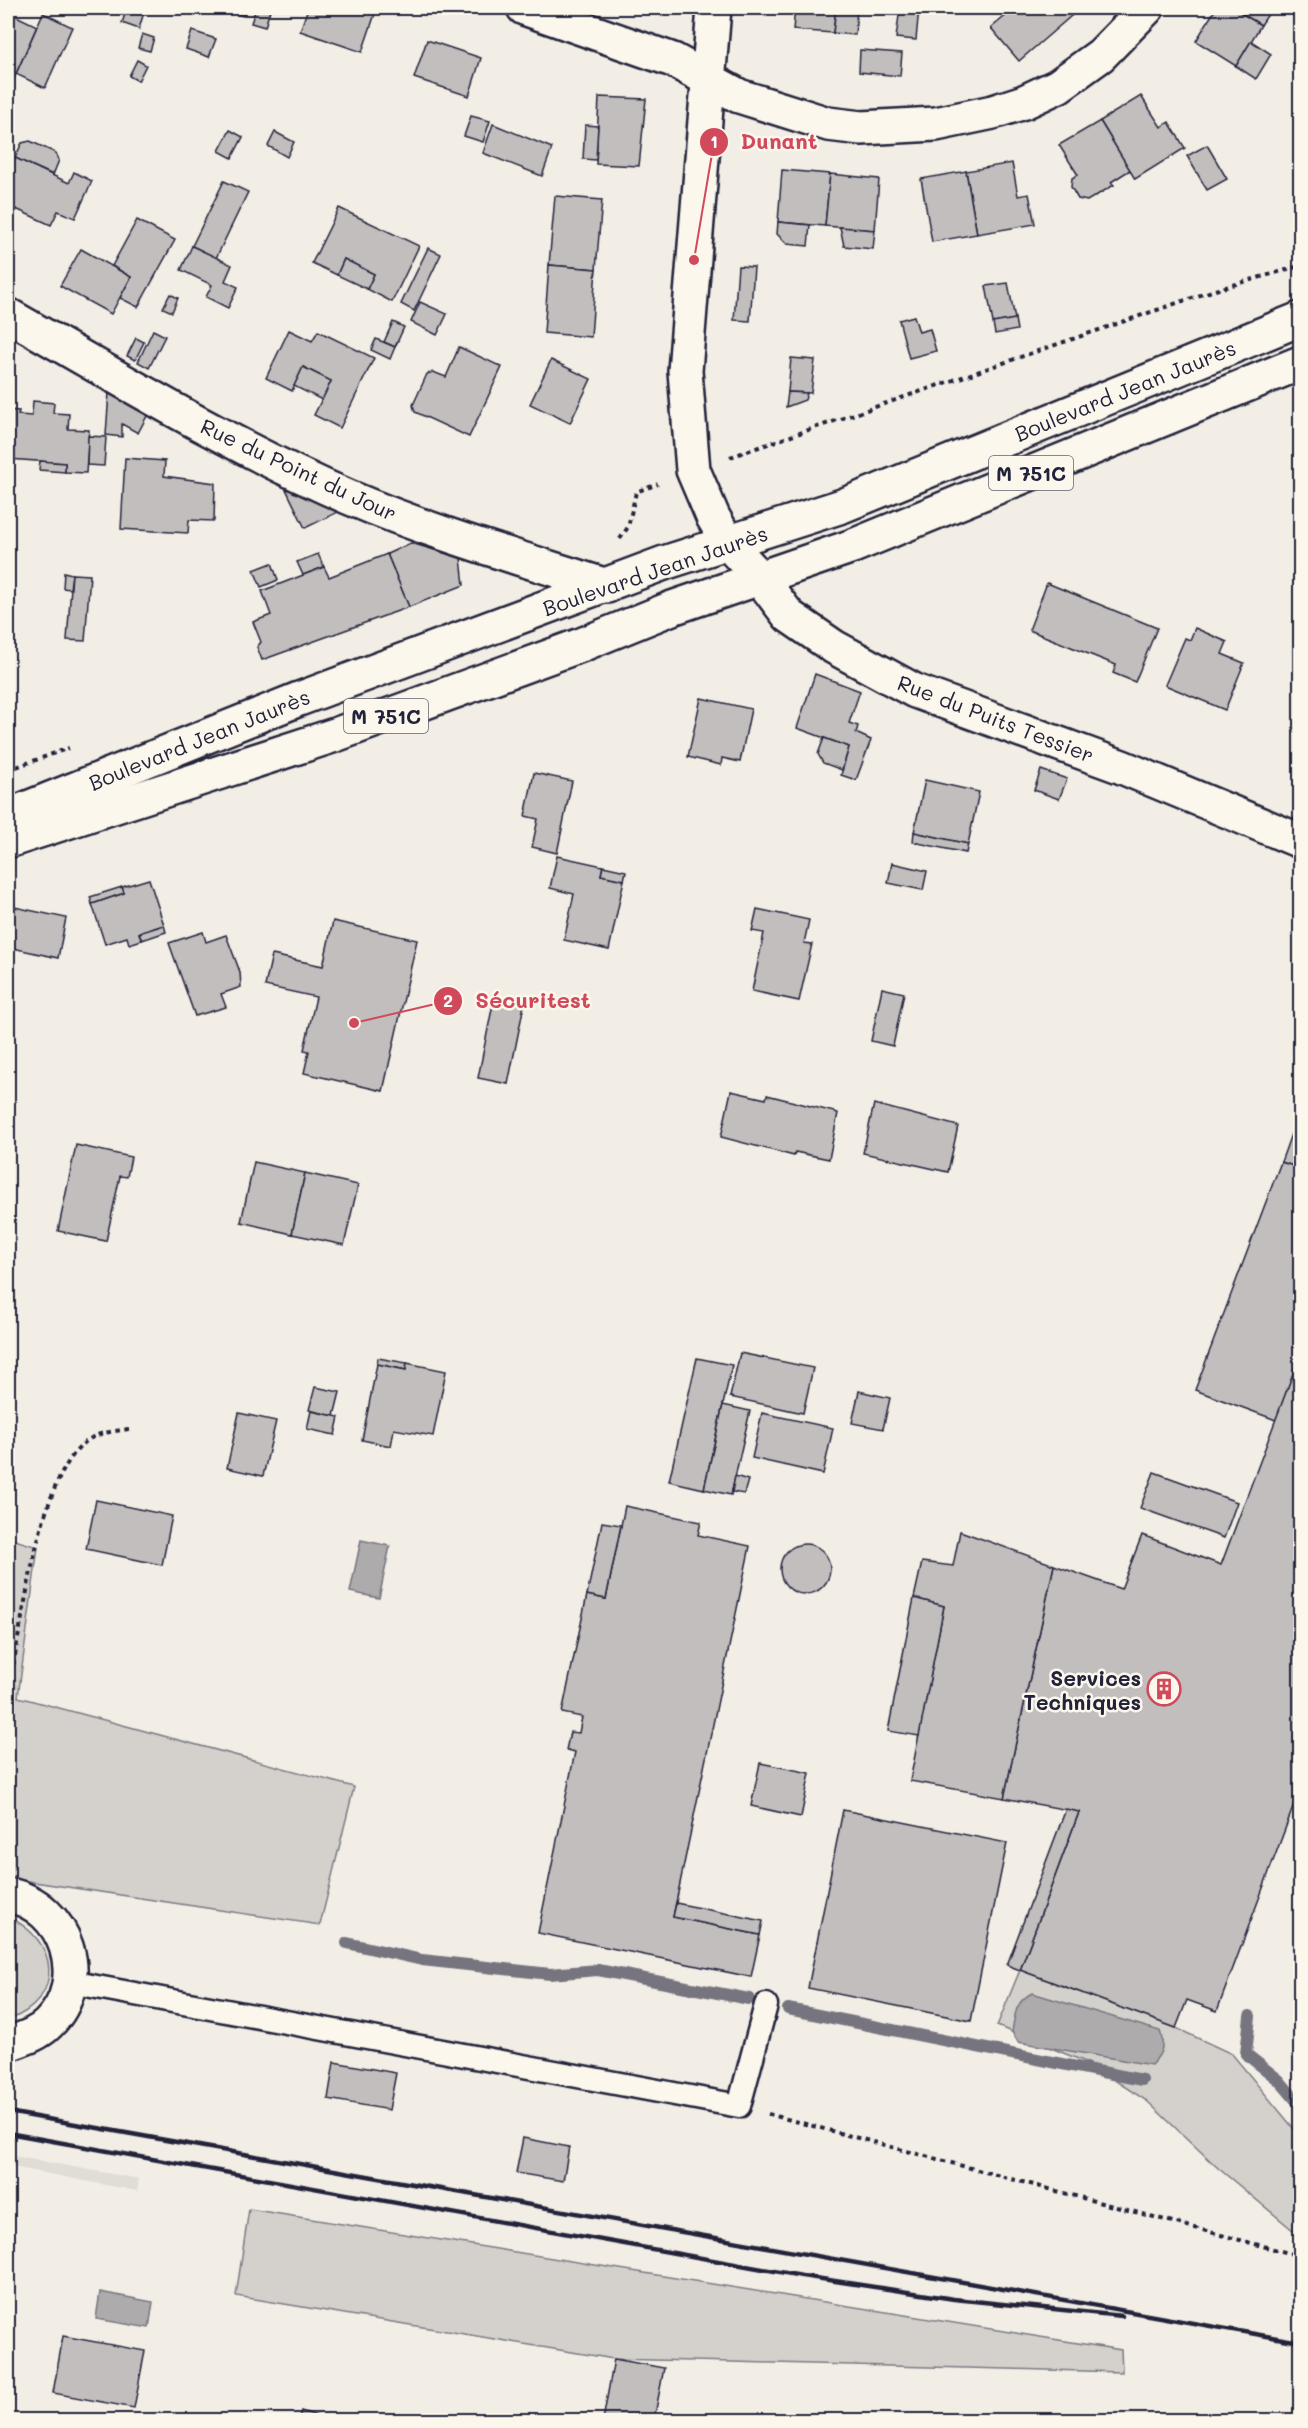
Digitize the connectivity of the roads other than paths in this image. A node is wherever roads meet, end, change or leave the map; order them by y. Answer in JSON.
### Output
{"nodes":[{"id":1,"x":524,"y":8,"type":"edge"},
{"id":2,"x":714,"y":8,"type":"edge"},
{"id":3,"x":1148,"y":8,"type":"edge"},
{"id":4,"x":710,"y":81,"type":"junction"},
{"id":5,"x":8,"y":315,"type":"edge"},
{"id":6,"x":1300,"y":319,"type":"edge"},
{"id":7,"x":1300,"y":363,"type":"edge"},
{"id":8,"x":728,"y":543,"type":"junction"},
{"id":9,"x":760,"y":578,"type":"junction"},
{"id":10,"x":607,"y":586,"type":"junction"},
{"id":11,"x":8,"y":816,"type":"edge"},
{"id":12,"x":8,"y":841,"type":"edge"},
{"id":13,"x":1300,"y":841,"type":"edge"},
{"id":14,"x":8,"y":1895,"type":"edge"},
{"id":15,"x":70,"y":1982,"type":"junction"},
{"id":16,"x":766,"y":2005,"type":"dead end"},
{"id":17,"x":8,"y":2044,"type":"edge"}],
"edges":[{"from":1,"to":4,"type":"street"},
{"from":2,"to":4,"type":"street","name":"Rue du Puits Tessier"},
{"from":3,"to":4,"type":"street"},
{"from":4,"to":8,"type":"street","name":"Rue du Puits Tessier"},
{"from":5,"to":10,"type":"street","name":"Rue du Point du Jour"},
{"from":6,"to":8,"type":"street","name":"Boulevard Jean Jaurès","number":"M 751C"},
{"from":7,"to":9,"type":"street","name":"Boulevard Jean Jaurès","number":"M 751C"},
{"from":8,"to":9,"type":"street","name":"Rue du Puits Tessier"},
{"from":8,"to":10,"type":"street","name":"Boulevard Jean Jaurès","number":"M 751C"},
{"from":9,"to":12,"type":"street","name":"Boulevard Jean Jaurès","number":"M 751C"},
{"from":9,"to":13,"type":"street","name":"Rue du Puits Tessier"},
{"from":10,"to":11,"type":"street","name":"Boulevard Jean Jaurès","number":"M 751C"},
{"from":14,"to":15,"type":"street"},
{"from":15,"to":16,"type":"lane"},
{"from":15,"to":17,"type":"street"}]}
